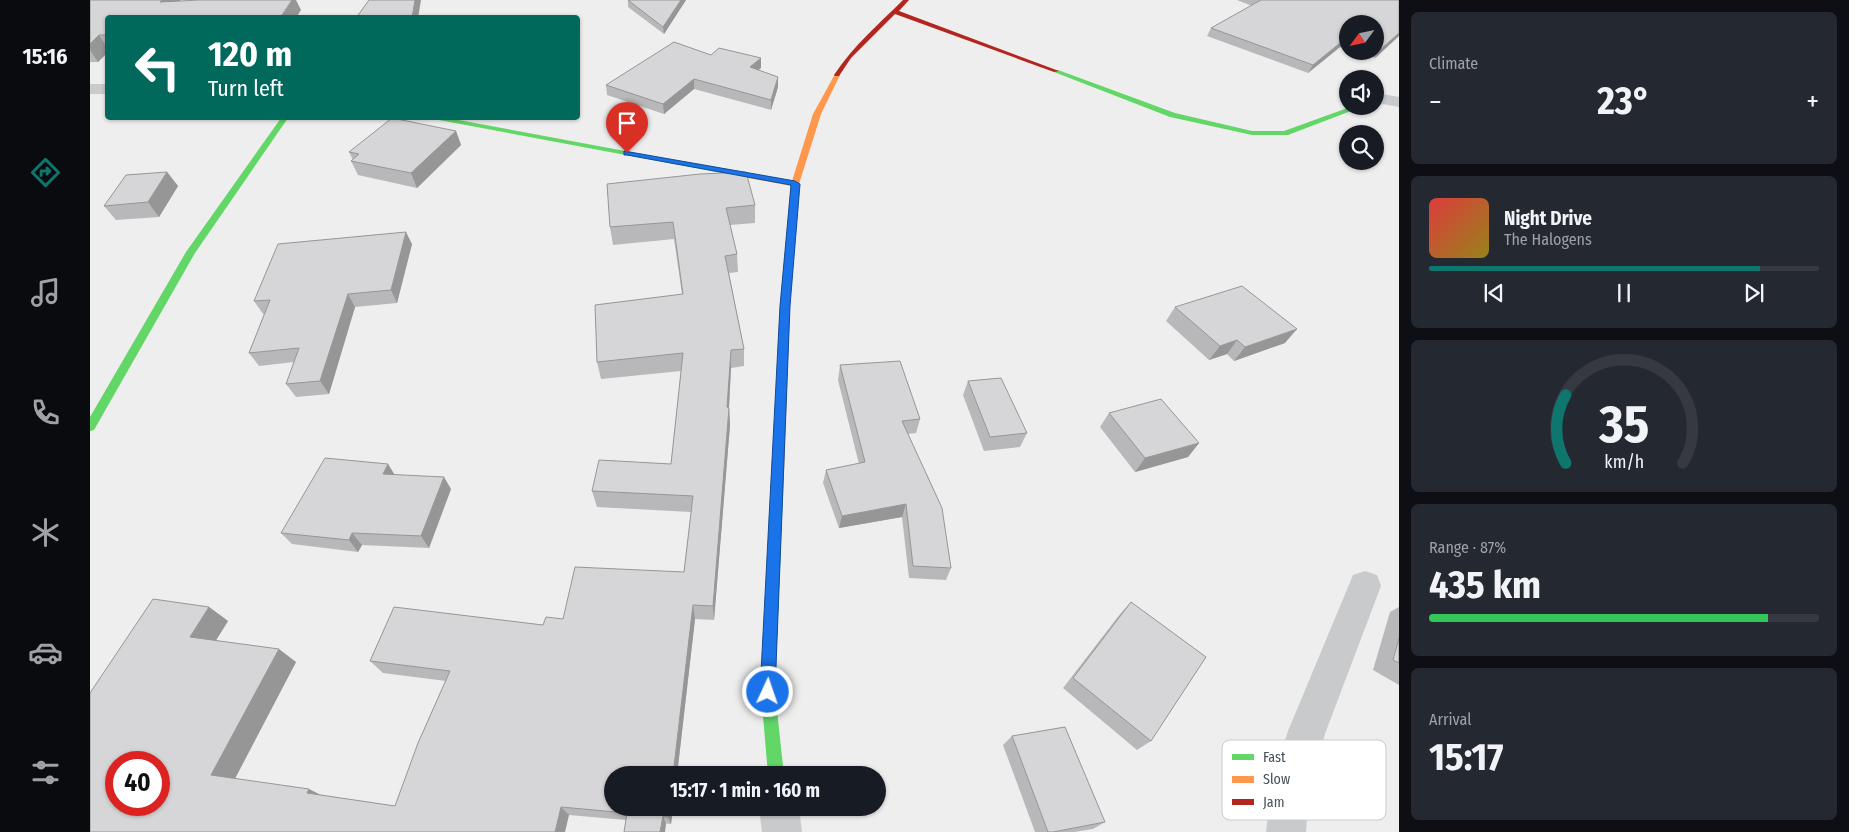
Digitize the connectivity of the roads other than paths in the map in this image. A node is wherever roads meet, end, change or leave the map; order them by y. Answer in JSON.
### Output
{"nodes":[{"id":1,"x":906,"y":0,"type":"edge"},
{"id":2,"x":893,"y":10,"type":"junction"},
{"id":3,"x":90,"y":89,"type":"edge"},
{"id":4,"x":105,"y":89,"type":"edge"},
{"id":5,"x":1384,"y":100,"type":"edge"},
{"id":6,"x":1399,"y":102,"type":"edge"},
{"id":7,"x":1339,"y":114,"type":"edge"},
{"id":8,"x":283,"y":120,"type":"edge"},
{"id":9,"x":450,"y":120,"type":"edge"},
{"id":10,"x":795,"y":184,"type":"junction"},
{"id":11,"x":90,"y":427,"type":"edge"},
{"id":12,"x":1365,"y":586,"type":"dead end"},
{"id":13,"x":1304,"y":740,"type":"edge"},
{"id":14,"x":775,"y":766,"type":"edge"},
{"id":15,"x":780,"y":816,"type":"edge"},
{"id":16,"x":782,"y":832,"type":"edge"}],
"edges":[{"from":1,"to":2,"type":"street"},
{"from":2,"to":7,"type":"street"},
{"from":2,"to":10,"type":"street"},
{"from":3,"to":4,"type":"street"},
{"from":5,"to":6,"type":"street"},
{"from":8,"to":11,"type":"street"},
{"from":9,"to":10,"type":"street"},
{"from":10,"to":14,"type":"street"},
{"from":12,"to":13,"type":"street"},
{"from":15,"to":16,"type":"street"}]}
